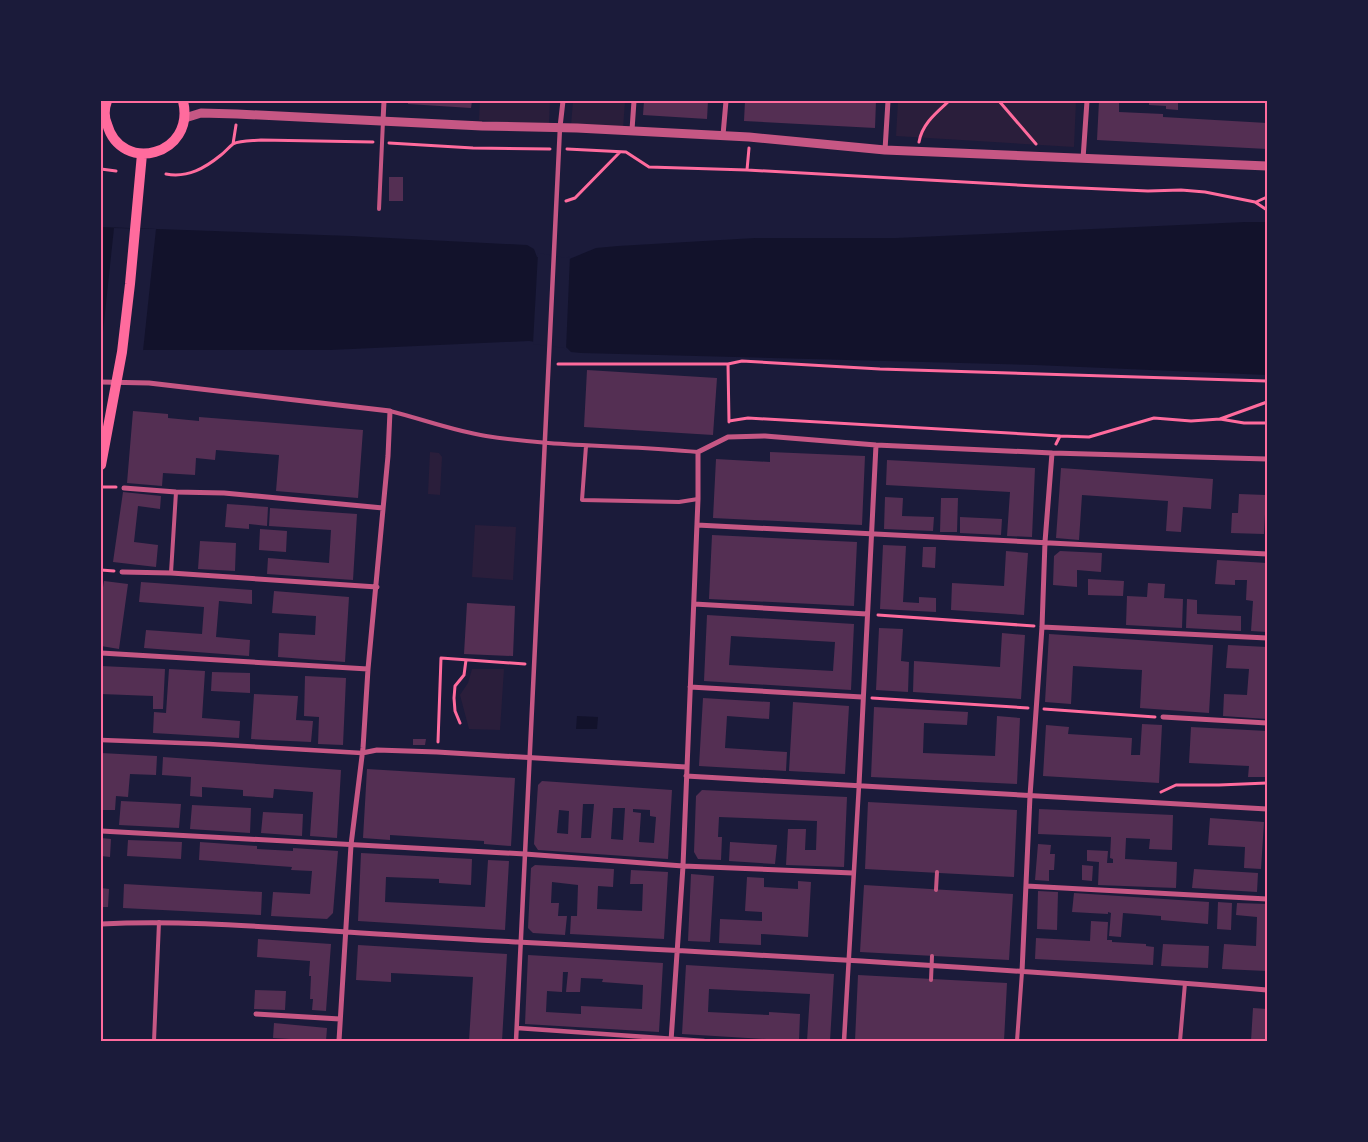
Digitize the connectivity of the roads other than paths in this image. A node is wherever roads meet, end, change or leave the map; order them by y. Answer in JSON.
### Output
{"nodes":[{"id":1,"x":107,"y":101,"type":"edge"},
{"id":2,"x":183,"y":101,"type":"edge"},
{"id":3,"x":384,"y":101,"type":"edge"},
{"id":4,"x":563,"y":101,"type":"edge"},
{"id":5,"x":634,"y":101,"type":"edge"},
{"id":6,"x":726,"y":101,"type":"edge"},
{"id":7,"x":888,"y":101,"type":"edge"},
{"id":8,"x":1087,"y":101,"type":"edge"},
{"id":9,"x":103,"y":118,"type":"edge"},
{"id":10,"x":185,"y":118,"type":"junction"},
{"id":11,"x":383,"y":121,"type":"junction"},
{"id":12,"x":560,"y":127,"type":"junction"},
{"id":13,"x":632,"y":130,"type":"junction"},
{"id":14,"x":723,"y":136,"type":"junction"},
{"id":15,"x":885,"y":150,"type":"junction"},
{"id":16,"x":142,"y":154,"type":"junction"},
{"id":17,"x":1083,"y":159,"type":"junction"},
{"id":18,"x":1267,"y":166,"type":"edge"},
{"id":19,"x":379,"y":208,"type":"dead end"},
{"id":20,"x":101,"y":382,"type":"edge"},
{"id":21,"x":117,"y":382,"type":"junction"},
{"id":22,"x":390,"y":411,"type":"junction"},
{"id":23,"x":546,"y":443,"type":"junction"},
{"id":24,"x":876,"y":445,"type":"junction"},
{"id":25,"x":586,"y":446,"type":"junction"},
{"id":26,"x":698,"y":452,"type":"junction"},
{"id":27,"x":1052,"y":453,"type":"junction"},
{"id":28,"x":1267,"y":459,"type":"edge"},
{"id":29,"x":101,"y":465,"type":"edge"},
{"id":30,"x":124,"y":488,"type":"dead end"},
{"id":31,"x":176,"y":492,"type":"junction"},
{"id":32,"x":698,"y":499,"type":"junction"},
{"id":33,"x":383,"y":508,"type":"junction"},
{"id":34,"x":696,"y":525,"type":"junction"},
{"id":35,"x":871,"y":534,"type":"junction"},
{"id":36,"x":1045,"y":542,"type":"junction"},
{"id":37,"x":1267,"y":554,"type":"edge"},
{"id":38,"x":122,"y":572,"type":"dead end"},
{"id":39,"x":171,"y":573,"type":"junction"},
{"id":40,"x":376,"y":586,"type":"junction"},
{"id":41,"x":694,"y":604,"type":"junction"},
{"id":42,"x":867,"y":614,"type":"junction"},
{"id":43,"x":1042,"y":627,"type":"junction"},
{"id":44,"x":1267,"y":638,"type":"edge"},
{"id":45,"x":101,"y":653,"type":"edge"},
{"id":46,"x":368,"y":669,"type":"junction"},
{"id":47,"x":690,"y":687,"type":"junction"},
{"id":48,"x":862,"y":697,"type":"junction"},
{"id":49,"x":1163,"y":717,"type":"road end"},
{"id":50,"x":1267,"y":723,"type":"edge"},
{"id":51,"x":101,"y":740,"type":"edge"},
{"id":52,"x":362,"y":753,"type":"junction"},
{"id":53,"x":529,"y":758,"type":"junction"},
{"id":54,"x":686,"y":767,"type":"junction"},
{"id":55,"x":686,"y":776,"type":"junction"},
{"id":56,"x":859,"y":785,"type":"junction"},
{"id":57,"x":1030,"y":796,"type":"junction"},
{"id":58,"x":1267,"y":809,"type":"edge"},
{"id":59,"x":101,"y":830,"type":"edge"},
{"id":60,"x":351,"y":844,"type":"junction"},
{"id":61,"x":525,"y":854,"type":"junction"},
{"id":62,"x":683,"y":866,"type":"junction"},
{"id":63,"x":937,"y":872,"type":"dead end"},
{"id":64,"x":853,"y":873,"type":"junction"},
{"id":65,"x":1026,"y":886,"type":"junction"},
{"id":66,"x":936,"y":890,"type":"dead end"},
{"id":67,"x":1267,"y":899,"type":"edge"},
{"id":68,"x":160,"y":922,"type":"junction"},
{"id":69,"x":101,"y":924,"type":"edge"},
{"id":70,"x":345,"y":932,"type":"junction"},
{"id":71,"x":521,"y":942,"type":"junction"},
{"id":72,"x":679,"y":950,"type":"junction"},
{"id":73,"x":932,"y":956,"type":"dead end"},
{"id":74,"x":848,"y":961,"type":"junction"},
{"id":75,"x":1022,"y":972,"type":"junction"},
{"id":76,"x":930,"y":980,"type":"dead end"},
{"id":77,"x":1185,"y":983,"type":"junction"},
{"id":78,"x":1267,"y":990,"type":"edge"},
{"id":79,"x":256,"y":1014,"type":"dead end"},
{"id":80,"x":340,"y":1019,"type":"junction"},
{"id":81,"x":517,"y":1028,"type":"junction"},
{"id":82,"x":671,"y":1040,"type":"edge"},
{"id":83,"x":154,"y":1041,"type":"edge"},
{"id":84,"x":339,"y":1041,"type":"edge"},
{"id":85,"x":516,"y":1041,"type":"edge"},
{"id":86,"x":704,"y":1041,"type":"edge"},
{"id":87,"x":844,"y":1041,"type":"edge"},
{"id":88,"x":1018,"y":1041,"type":"edge"},
{"id":89,"x":1180,"y":1041,"type":"edge"}],
"edges":[{"from":1,"to":9,"type":"main road"},
{"from":2,"to":10,"type":"main road"},
{"from":3,"to":11,"type":"street"},
{"from":4,"to":12,"type":"street"},
{"from":5,"to":13,"type":"street"},
{"from":6,"to":14,"type":"street"},
{"from":7,"to":15,"type":"street"},
{"from":8,"to":17,"type":"street"},
{"from":9,"to":16,"type":"main road"},
{"from":10,"to":11,"type":"street"},
{"from":10,"to":16,"type":"main road"},
{"from":11,"to":12,"type":"street"},
{"from":11,"to":19,"type":"lane"},
{"from":12,"to":13,"type":"street"},
{"from":12,"to":23,"type":"street"},
{"from":13,"to":14,"type":"street"},
{"from":14,"to":15,"type":"street"},
{"from":15,"to":17,"type":"street"},
{"from":16,"to":21,"type":"main road"},
{"from":17,"to":18,"type":"street"},
{"from":20,"to":21,"type":"street"},
{"from":21,"to":22,"type":"street"},
{"from":21,"to":29,"type":"main road"},
{"from":22,"to":23,"type":"lane"},
{"from":22,"to":33,"type":"street"},
{"from":23,"to":25,"type":"lane"},
{"from":23,"to":53,"type":"street"},
{"from":24,"to":26,"type":"street"},
{"from":24,"to":27,"type":"street"},
{"from":24,"to":35,"type":"street"},
{"from":25,"to":26,"type":"lane"},
{"from":25,"to":32,"type":"lane"},
{"from":26,"to":32,"type":"street"},
{"from":27,"to":28,"type":"street"},
{"from":27,"to":36,"type":"street"},
{"from":30,"to":31,"type":"street"},
{"from":31,"to":33,"type":"street"},
{"from":31,"to":39,"type":"lane"},
{"from":32,"to":34,"type":"street"},
{"from":33,"to":40,"type":"street"},
{"from":34,"to":35,"type":"street"},
{"from":34,"to":41,"type":"street"},
{"from":35,"to":36,"type":"street"},
{"from":35,"to":42,"type":"street"},
{"from":36,"to":37,"type":"street"},
{"from":36,"to":43,"type":"street"},
{"from":38,"to":39,"type":"street"},
{"from":39,"to":40,"type":"street"},
{"from":40,"to":46,"type":"street"},
{"from":41,"to":42,"type":"street"},
{"from":41,"to":47,"type":"street"},
{"from":42,"to":48,"type":"street"},
{"from":43,"to":44,"type":"street"},
{"from":43,"to":57,"type":"street"},
{"from":45,"to":46,"type":"street"},
{"from":46,"to":52,"type":"street"},
{"from":47,"to":48,"type":"street"},
{"from":47,"to":54,"type":"street"},
{"from":48,"to":56,"type":"street"},
{"from":49,"to":50,"type":"street"},
{"from":51,"to":52,"type":"street"},
{"from":52,"to":53,"type":"street"},
{"from":52,"to":60,"type":"street"},
{"from":53,"to":54,"type":"street"},
{"from":53,"to":61,"type":"street"},
{"from":54,"to":55,"type":"street"},
{"from":55,"to":56,"type":"street"},
{"from":55,"to":62,"type":"street"},
{"from":56,"to":57,"type":"street"},
{"from":56,"to":64,"type":"street"},
{"from":57,"to":58,"type":"street"},
{"from":57,"to":65,"type":"street"},
{"from":59,"to":60,"type":"street"},
{"from":60,"to":61,"type":"street"},
{"from":60,"to":70,"type":"street"},
{"from":61,"to":62,"type":"street"},
{"from":61,"to":71,"type":"street"},
{"from":62,"to":64,"type":"street"},
{"from":62,"to":72,"type":"street"},
{"from":63,"to":66,"type":"lane"},
{"from":64,"to":74,"type":"street"},
{"from":65,"to":67,"type":"street"},
{"from":65,"to":75,"type":"street"},
{"from":68,"to":69,"type":"street"},
{"from":68,"to":70,"type":"street"},
{"from":68,"to":83,"type":"lane"},
{"from":70,"to":71,"type":"street"},
{"from":70,"to":80,"type":"street"},
{"from":71,"to":72,"type":"street"},
{"from":71,"to":81,"type":"street"},
{"from":72,"to":74,"type":"street"},
{"from":72,"to":82,"type":"street"},
{"from":73,"to":76,"type":"lane"},
{"from":74,"to":75,"type":"street"},
{"from":74,"to":87,"type":"street"},
{"from":75,"to":77,"type":"street"},
{"from":75,"to":88,"type":"lane"},
{"from":77,"to":78,"type":"street"},
{"from":77,"to":89,"type":"lane"},
{"from":79,"to":80,"type":"street"},
{"from":80,"to":84,"type":"street"},
{"from":81,"to":82,"type":"street"},
{"from":81,"to":85,"type":"street"},
{"from":82,"to":86,"type":"street"}]}
